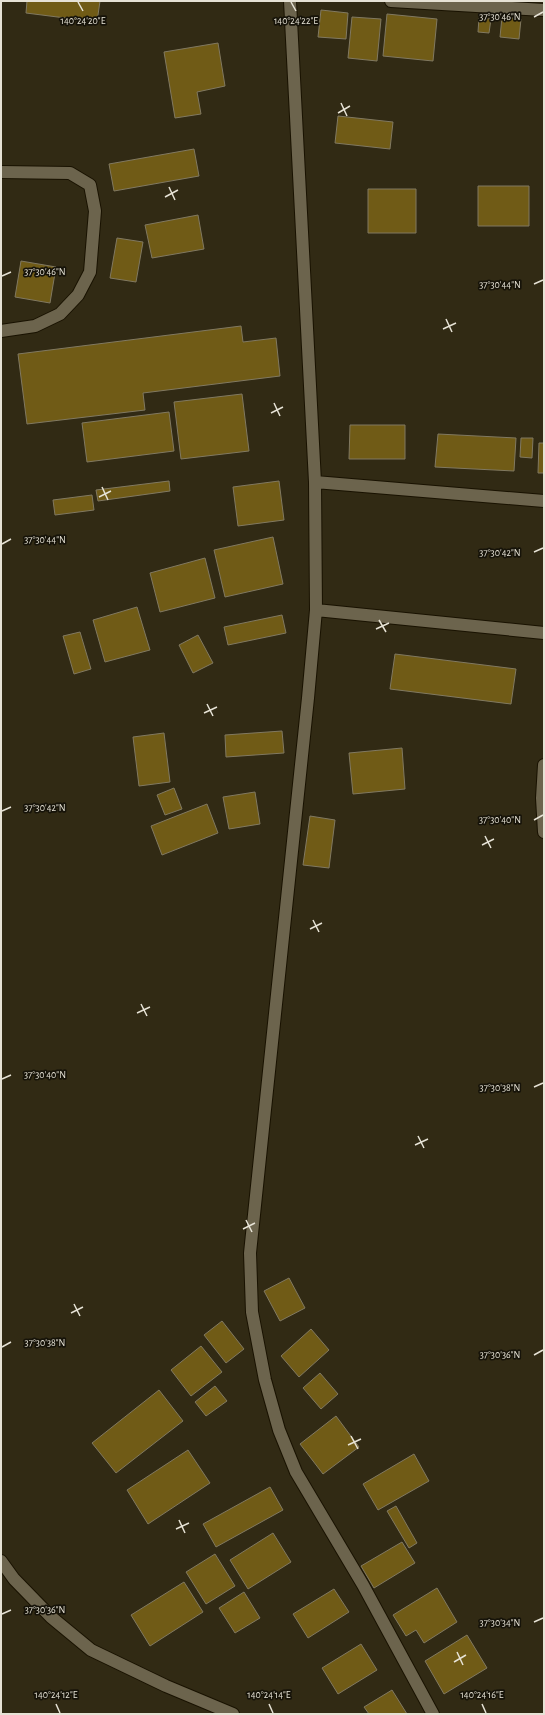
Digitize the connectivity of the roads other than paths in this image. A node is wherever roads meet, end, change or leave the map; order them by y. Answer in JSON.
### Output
{"nodes":[{"id":1,"x":290,"y":1,"type":"edge"},
{"id":2,"x":391,"y":1,"type":"edge"},
{"id":3,"x":544,"y":10,"type":"edge"},
{"id":4,"x":1,"y":172,"type":"edge"},
{"id":5,"x":1,"y":331,"type":"edge"},
{"id":6,"x":315,"y":482,"type":"junction"},
{"id":7,"x":544,"y":501,"type":"edge"},
{"id":8,"x":316,"y":610,"type":"junction"},
{"id":9,"x":544,"y":633,"type":"edge"},
{"id":10,"x":544,"y":765,"type":"edge"},
{"id":11,"x":544,"y":832,"type":"edge"},
{"id":12,"x":1,"y":1561,"type":"edge"},
{"id":13,"x":233,"y":1714,"type":"edge"},
{"id":14,"x":433,"y":1714,"type":"edge"}],
"edges":[{"from":1,"to":6,"type":"street"},
{"from":2,"to":3,"type":"street"},
{"from":4,"to":5,"type":"street"},
{"from":6,"to":7,"type":"street"},
{"from":6,"to":8,"type":"street"},
{"from":8,"to":9,"type":"street"},
{"from":8,"to":14,"type":"street"},
{"from":10,"to":11,"type":"street"},
{"from":12,"to":13,"type":"street"}]}
